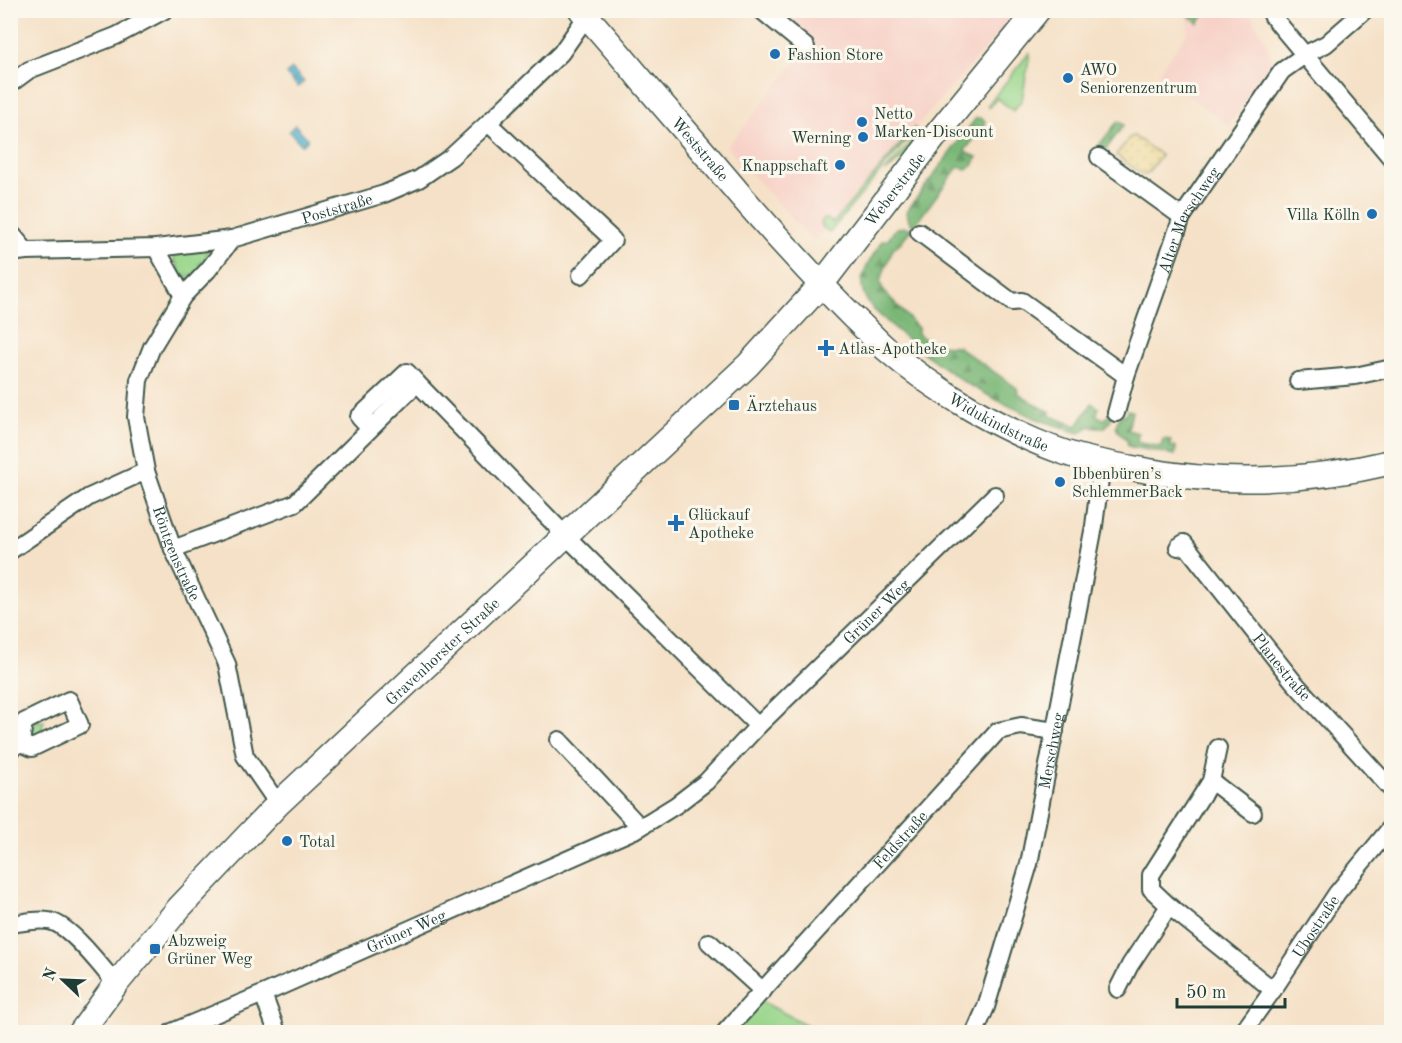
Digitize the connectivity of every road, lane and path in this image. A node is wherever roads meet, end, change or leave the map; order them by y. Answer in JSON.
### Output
{"nodes":[{"id":1,"x":165,"y":10,"type":"edge"},
{"id":2,"x":761,"y":10,"type":"edge"},
{"id":3,"x":1038,"y":10,"type":"edge"},
{"id":4,"x":1270,"y":10,"type":"edge"},
{"id":5,"x":1365,"y":10,"type":"edge"},
{"id":6,"x":586,"y":13,"type":"edge"},
{"id":7,"x":806,"y":47,"type":"dead end"},
{"id":8,"x":1306,"y":54,"type":"junction"},
{"id":9,"x":10,"y":84,"type":"edge"},
{"id":10,"x":488,"y":123,"type":"junction"},
{"id":11,"x":1099,"y":157,"type":"dead end"},
{"id":12,"x":1392,"y":159,"type":"edge"},
{"id":13,"x":1182,"y":217,"type":"junction"},
{"id":14,"x":10,"y":232,"type":"edge"},
{"id":15,"x":919,"y":232,"type":"dead end"},
{"id":16,"x":232,"y":238,"type":"junction"},
{"id":17,"x":156,"y":248,"type":"junction"},
{"id":18,"x":18,"y":252,"type":"edge"},
{"id":19,"x":580,"y":275,"type":"dead end"},
{"id":20,"x":821,"y":285,"type":"junction"},
{"id":21,"x":183,"y":296,"type":"junction"},
{"id":22,"x":1392,"y":368,"type":"edge"},
{"id":23,"x":1126,"y":376,"type":"junction"},
{"id":24,"x":1299,"y":381,"type":"dead end"},
{"id":25,"x":1116,"y":413,"type":"dead end"},
{"id":26,"x":1392,"y":462,"type":"edge"},
{"id":27,"x":1102,"y":463,"type":"junction"},
{"id":28,"x":146,"y":471,"type":"junction"},
{"id":29,"x":995,"y":495,"type":"dead end"},
{"id":30,"x":566,"y":536,"type":"junction"},
{"id":31,"x":1178,"y":547,"type":"dead end"},
{"id":32,"x":173,"y":549,"type":"junction"},
{"id":33,"x":10,"y":551,"type":"edge"},
{"id":34,"x":758,"y":726,"type":"junction"},
{"id":35,"x":1054,"y":730,"type":"junction"},
{"id":36,"x":559,"y":740,"type":"dead end"},
{"id":37,"x":1218,"y":748,"type":"dead end"},
{"id":38,"x":1210,"y":781,"type":"junction"},
{"id":39,"x":1392,"y":790,"type":"edge"},
{"id":40,"x":278,"y":804,"type":"junction"},
{"id":41,"x":1253,"y":813,"type":"dead end"},
{"id":42,"x":1392,"y":826,"type":"edge"},
{"id":43,"x":640,"y":827,"type":"junction"},
{"id":44,"x":1169,"y":906,"type":"junction"},
{"id":45,"x":10,"y":924,"type":"edge"},
{"id":46,"x":709,"y":942,"type":"dead end"},
{"id":47,"x":116,"y":984,"type":"junction"},
{"id":48,"x":1118,"y":989,"type":"dead end"},
{"id":49,"x":1274,"y":990,"type":"junction"},
{"id":50,"x":763,"y":991,"type":"junction"},
{"id":51,"x":263,"y":994,"type":"junction"},
{"id":52,"x":88,"y":1029,"type":"edge"},
{"id":53,"x":172,"y":1032,"type":"edge"},
{"id":54,"x":277,"y":1032,"type":"edge"},
{"id":55,"x":725,"y":1032,"type":"edge"},
{"id":56,"x":975,"y":1032,"type":"edge"},
{"id":57,"x":1243,"y":1032,"type":"edge"}],
"edges":[{"from":1,"to":9,"type":"street"},
{"from":2,"to":7,"type":"street"},
{"from":3,"to":20,"type":"main road","name":"Weberstraße"},
{"from":4,"to":8,"type":"street"},
{"from":5,"to":8,"type":"street","name":"Alter Merschweg"},
{"from":6,"to":10,"type":"street","name":"Poststraße"},
{"from":6,"to":20,"type":"main road","name":"Weststraße"},
{"from":8,"to":12,"type":"street"},
{"from":8,"to":13,"type":"street","name":"Alter Merschweg"},
{"from":10,"to":16,"type":"street","name":"Poststraße"},
{"from":10,"to":19,"type":"street"},
{"from":11,"to":13,"type":"street"},
{"from":13,"to":23,"type":"street","name":"Alter Merschweg"},
{"from":14,"to":18,"type":"street"},
{"from":15,"to":23,"type":"street"},
{"from":16,"to":17,"type":"street","name":"Poststraße"},
{"from":16,"to":21,"type":"street","name":"Röntgenstraße"},
{"from":17,"to":18,"type":"street","name":"Poststraße"},
{"from":17,"to":21,"type":"street"},
{"from":20,"to":27,"type":"main road","name":"Widukindstraße"},
{"from":20,"to":30,"type":"main road","name":"Gravenhorster Straße"},
{"from":21,"to":28,"type":"street","name":"Röntgenstraße"},
{"from":22,"to":24,"type":"street"},
{"from":23,"to":25,"type":"street","name":"Alter Merschweg"},
{"from":26,"to":27,"type":"main road","name":"Widukindstraße"},
{"from":27,"to":35,"type":"street","name":"Merschweg"},
{"from":28,"to":32,"type":"street","name":"Röntgenstraße"},
{"from":28,"to":33,"type":"street"},
{"from":29,"to":34,"type":"street","name":"Grüner Weg"},
{"from":30,"to":32,"type":"street"},
{"from":30,"to":34,"type":"street"},
{"from":30,"to":40,"type":"main road","name":"Gravenhorster Straße"},
{"from":31,"to":39,"type":"street","name":"Planestraße"},
{"from":32,"to":40,"type":"street","name":"Röntgenstraße"},
{"from":34,"to":43,"type":"street","name":"Grüner Weg"},
{"from":35,"to":50,"type":"street","name":"Feldstraße"},
{"from":35,"to":56,"type":"street","name":"Merschweg"},
{"from":36,"to":43,"type":"street"},
{"from":37,"to":38,"type":"street"},
{"from":38,"to":41,"type":"street"},
{"from":38,"to":44,"type":"street"},
{"from":40,"to":47,"type":"main road","name":"Gravenhorster Straße"},
{"from":42,"to":49,"type":"street","name":"Ubostraße"},
{"from":43,"to":51,"type":"street","name":"Grüner Weg"},
{"from":44,"to":48,"type":"street"},
{"from":44,"to":49,"type":"street"},
{"from":45,"to":47,"type":"street"},
{"from":46,"to":50,"type":"street"},
{"from":47,"to":52,"type":"main road","name":"Gravenhorster Straße"},
{"from":49,"to":57,"type":"street","name":"Ubostraße"},
{"from":50,"to":55,"type":"street","name":"Feldstraße"},
{"from":51,"to":53,"type":"street","name":"Grüner Weg"},
{"from":51,"to":54,"type":"street"}]}
